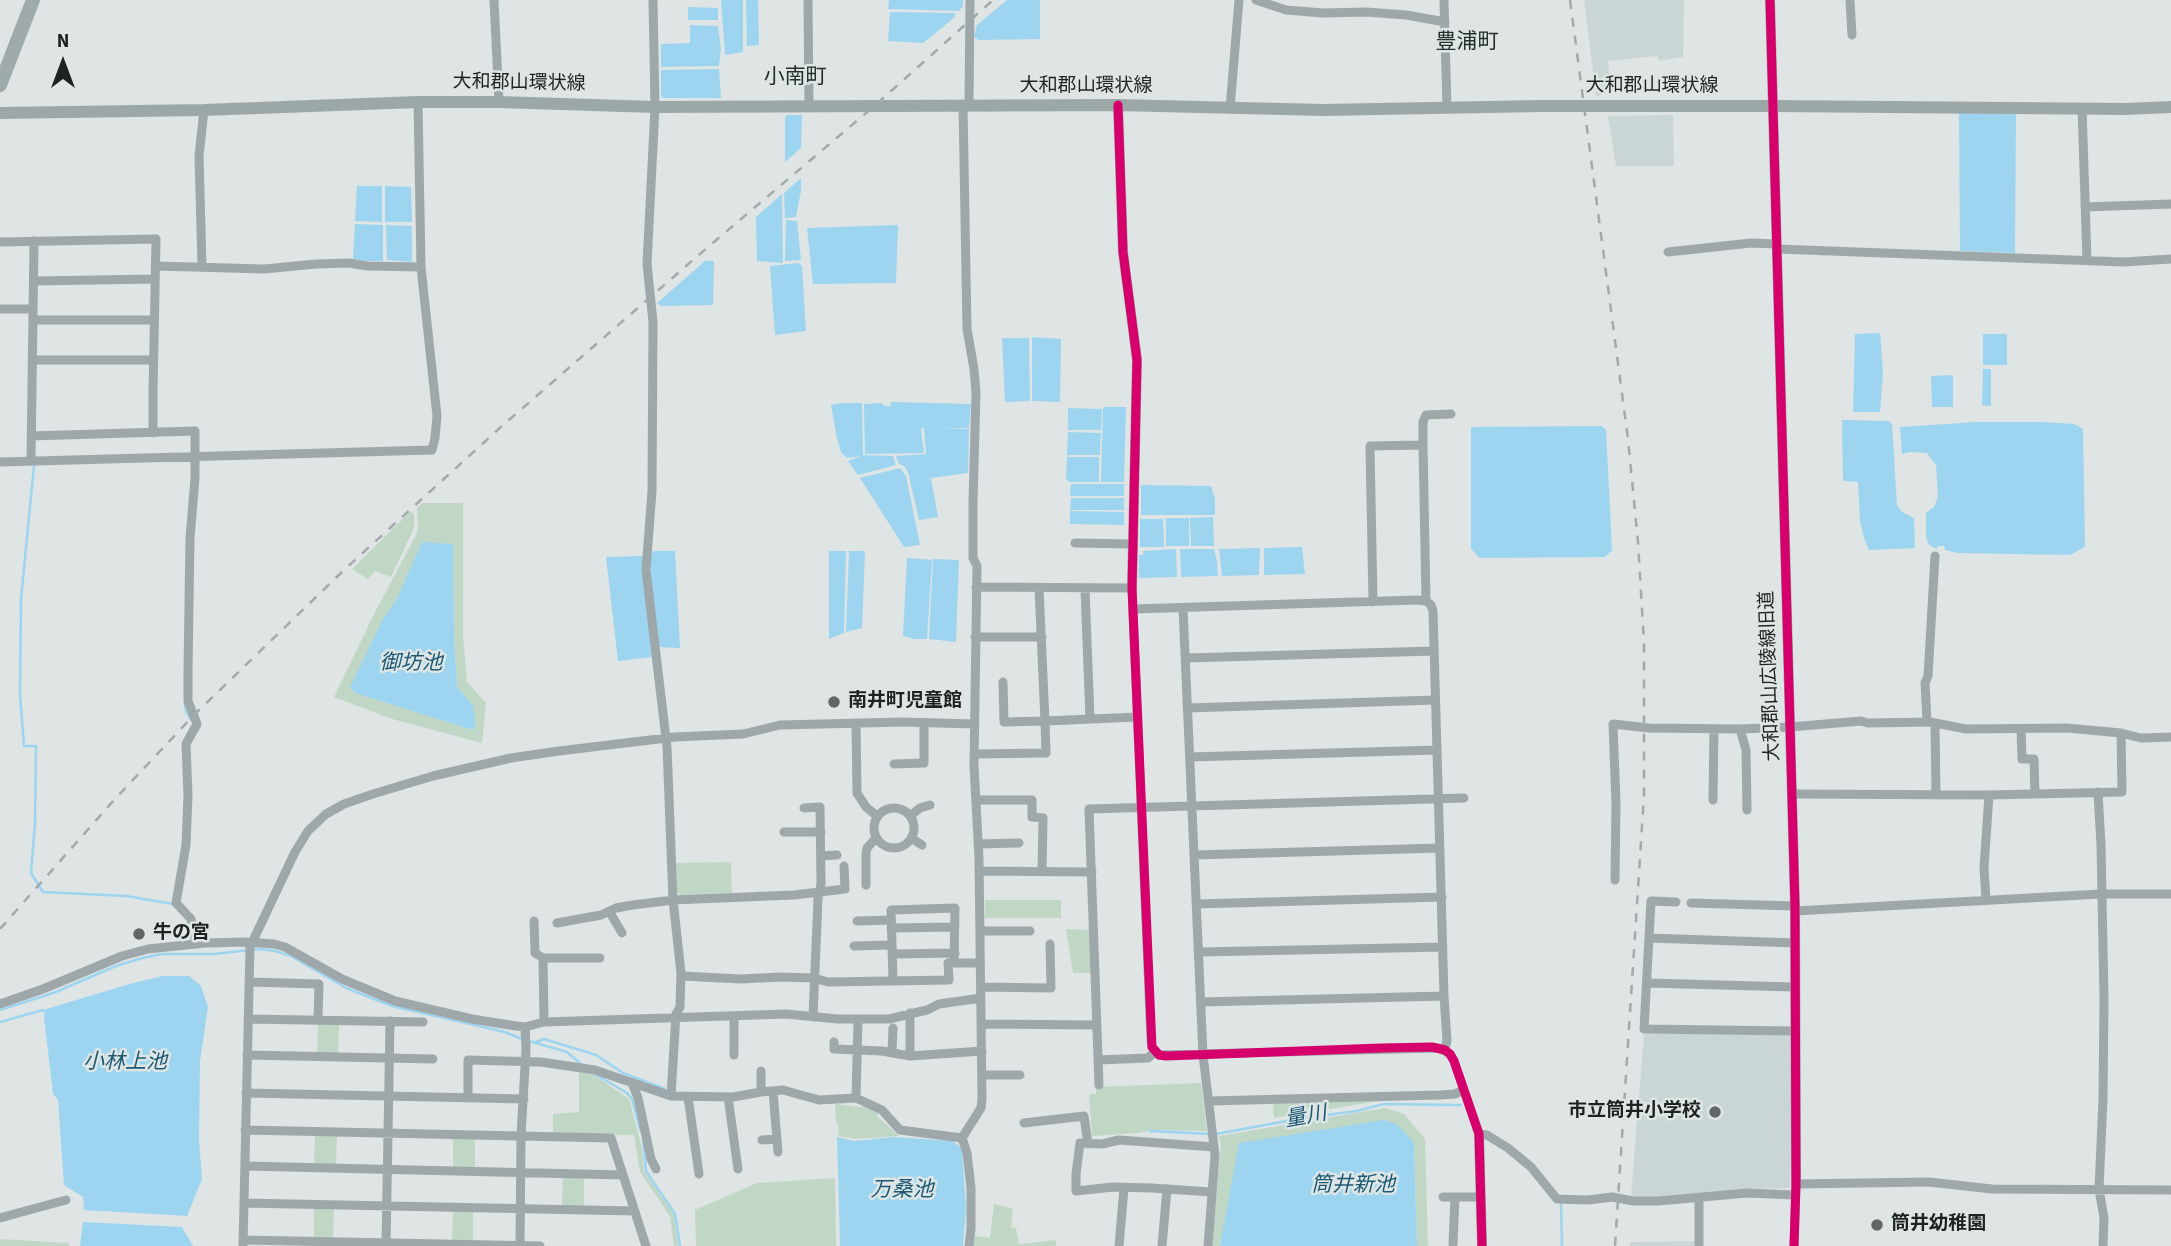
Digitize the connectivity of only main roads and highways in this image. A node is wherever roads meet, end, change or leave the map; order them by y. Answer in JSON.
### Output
{"nodes":[{"id":1,"x":33,"y":0,"type":"edge"},
{"id":2,"x":0,"y":85,"type":"edge"},
{"id":3,"x":2171,"y":107,"type":"edge"},
{"id":4,"x":0,"y":113,"type":"edge"}],
"edges":[{"from":1,"to":2,"type":"main road"},
{"from":3,"to":4,"type":"main road","name":"大和郡山環状線"}]}
